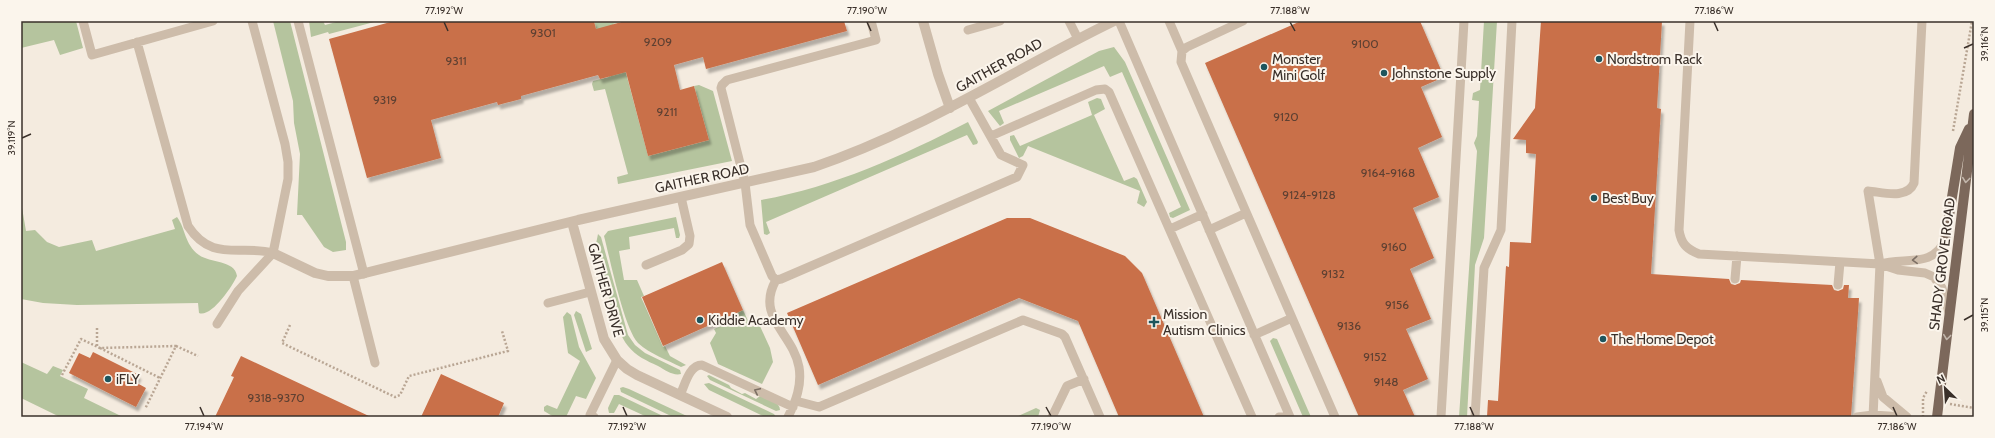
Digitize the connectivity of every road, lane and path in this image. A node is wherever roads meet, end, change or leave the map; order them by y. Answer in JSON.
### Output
{"nodes":[{"id":1,"x":83,"y":21,"type":"edge"},
{"id":2,"x":213,"y":21,"type":"edge"},
{"id":3,"x":252,"y":21,"type":"edge"},
{"id":4,"x":298,"y":21,"type":"edge"},
{"id":5,"x":871,"y":21,"type":"edge"},
{"id":6,"x":923,"y":21,"type":"edge"},
{"id":7,"x":1000,"y":21,"type":"edge"},
{"id":8,"x":1069,"y":21,"type":"edge"},
{"id":9,"x":1114,"y":21,"type":"edge"},
{"id":10,"x":1119,"y":21,"type":"edge"},
{"id":11,"x":1168,"y":21,"type":"edge"},
{"id":12,"x":1243,"y":21,"type":"edge"},
{"id":13,"x":1464,"y":21,"type":"edge"},
{"id":14,"x":1512,"y":21,"type":"edge"},
{"id":15,"x":1690,"y":21,"type":"edge"},
{"id":16,"x":1922,"y":21,"type":"edge"},
{"id":17,"x":968,"y":30,"type":"dead end"},
{"id":18,"x":1078,"y":39,"type":"junction"},
{"id":19,"x":137,"y":42,"type":"junction"},
{"id":20,"x":1182,"y":51,"type":"junction"},
{"id":21,"x":969,"y":98,"type":"junction"},
{"id":22,"x":950,"y":108,"type":"junction"},
{"id":23,"x":1974,"y":117,"type":"edge"},
{"id":24,"x":991,"y":136,"type":"junction"},
{"id":25,"x":745,"y":184,"type":"junction"},
{"id":26,"x":681,"y":197,"type":"junction"},
{"id":27,"x":1246,"y":213,"type":"junction"},
{"id":28,"x":1203,"y":214,"type":"junction"},
{"id":29,"x":572,"y":222,"type":"junction"},
{"id":30,"x":1170,"y":229,"type":"junction"},
{"id":31,"x":1209,"y":230,"type":"junction"},
{"id":32,"x":1945,"y":240,"type":"joint"},
{"id":33,"x":274,"y":253,"type":"junction"},
{"id":34,"x":1737,"y":256,"type":"junction"},
{"id":35,"x":1840,"y":262,"type":"junction"},
{"id":36,"x":1880,"y":264,"type":"junction"},
{"id":37,"x":646,"y":265,"type":"dead end"},
{"id":38,"x":359,"y":275,"type":"junction"},
{"id":39,"x":1735,"y":279,"type":"dead end"},
{"id":40,"x":776,"y":280,"type":"junction"},
{"id":41,"x":1838,"y":285,"type":"dead end"},
{"id":42,"x":590,"y":292,"type":"junction"},
{"id":43,"x":548,"y":303,"type":"dead end"},
{"id":44,"x":1950,"y":314,"type":"junction"},
{"id":45,"x":1292,"y":318,"type":"junction"},
{"id":46,"x":217,"y":324,"type":"dead end"},
{"id":47,"x":290,"y":325,"type":"dead end"},
{"id":48,"x":97,"y":326,"type":"dead end"},
{"id":49,"x":502,"y":331,"type":"dead end"},
{"id":50,"x":1254,"y":335,"type":"junction"},
{"id":51,"x":176,"y":346,"type":"junction"},
{"id":52,"x":98,"y":347,"type":"junction"},
{"id":53,"x":198,"y":356,"type":"dead end"},
{"id":54,"x":617,"y":360,"type":"junction"},
{"id":55,"x":375,"y":363,"type":"dead end"},
{"id":56,"x":1875,"y":374,"type":"junction"},
{"id":57,"x":62,"y":375,"type":"dead end"},
{"id":58,"x":160,"y":378,"type":"junction"},
{"id":59,"x":1084,"y":379,"type":"junction"},
{"id":60,"x":680,"y":395,"type":"junction"},
{"id":61,"x":794,"y":404,"type":"junction"},
{"id":62,"x":145,"y":409,"type":"dead end"},
{"id":63,"x":1290,"y":416,"type":"edge"},
{"id":64,"x":1873,"y":416,"type":"edge"},
{"id":65,"x":594,"y":417,"type":"edge"},
{"id":66,"x":726,"y":417,"type":"edge"},
{"id":67,"x":788,"y":417,"type":"edge"},
{"id":68,"x":1052,"y":417,"type":"edge"},
{"id":69,"x":1100,"y":417,"type":"edge"},
{"id":70,"x":1252,"y":417,"type":"edge"},
{"id":71,"x":1279,"y":417,"type":"edge"},
{"id":72,"x":1335,"y":417,"type":"edge"},
{"id":73,"x":1441,"y":417,"type":"edge"},
{"id":74,"x":1475,"y":417,"type":"edge"},
{"id":75,"x":1857,"y":417,"type":"edge"},
{"id":76,"x":1903,"y":417,"type":"edge"},
{"id":77,"x":1906,"y":417,"type":"edge"},
{"id":78,"x":1937,"y":417,"type":"edge"}],
"edges":[{"from":1,"to":19,"type":"lane"},
{"from":2,"to":19,"type":"lane"},
{"from":3,"to":33,"type":"lane"},
{"from":4,"to":38,"type":"lane"},
{"from":5,"to":25,"type":"lane"},
{"from":6,"to":22,"type":"street"},
{"from":7,"to":17,"type":"lane"},
{"from":8,"to":18,"type":"lane"},
{"from":9,"to":18,"type":"street","name":"GAITHER ROAD"},
{"from":10,"to":28,"type":"lane"},
{"from":11,"to":20,"type":"lane"},
{"from":12,"to":20,"type":"lane"},
{"from":13,"to":73,"type":"lane"},
{"from":14,"to":74,"type":"lane"},
{"from":15,"to":34,"type":"lane"},
{"from":16,"to":36,"type":"lane"},
{"from":18,"to":21,"type":"street","name":"GAITHER ROAD"},
{"from":19,"to":33,"type":"lane"},
{"from":20,"to":27,"type":"lane"},
{"from":21,"to":22,"type":"street","name":"GAITHER ROAD"},
{"from":21,"to":24,"type":"lane"},
{"from":22,"to":25,"type":"street","name":"GAITHER ROAD"},
{"from":23,"to":32,"type":"main road"},
{"from":23,"to":44,"type":"main road","name":"SHADY GROVE ROAD","one_way":true},
{"from":24,"to":30,"type":"lane"},
{"from":24,"to":40,"type":"lane"},
{"from":25,"to":26,"type":"street","name":"GAITHER ROAD"},
{"from":25,"to":40,"type":"lane"},
{"from":26,"to":29,"type":"street","name":"GAITHER ROAD"},
{"from":26,"to":37,"type":"lane"},
{"from":27,"to":31,"type":"lane"},
{"from":27,"to":45,"type":"lane"},
{"from":28,"to":30,"type":"lane"},
{"from":28,"to":31,"type":"lane"},
{"from":29,"to":38,"type":"street","name":"GAITHER ROAD"},
{"from":29,"to":42,"type":"street","name":"GAITHER DRIVE"},
{"from":30,"to":70,"type":"lane"},
{"from":31,"to":50,"type":"lane"},
{"from":32,"to":36,"type":"lane","one_way":true},
{"from":33,"to":38,"type":"street","name":"GAITHER ROAD"},
{"from":33,"to":46,"type":"lane"},
{"from":34,"to":35,"type":"lane"},
{"from":34,"to":39,"type":"lane"},
{"from":35,"to":36,"type":"lane"},
{"from":35,"to":41,"type":"lane"},
{"from":36,"to":44,"type":"lane"},
{"from":36,"to":56,"type":"lane"},
{"from":38,"to":55,"type":"lane"},
{"from":40,"to":61,"type":"lane"},
{"from":42,"to":43,"type":"lane"},
{"from":42,"to":54,"type":"street","name":"GAITHER DRIVE"},
{"from":44,"to":78,"type":"main road","name":"SHADY GROVE ROAD","one_way":true},
{"from":45,"to":50,"type":"lane"},
{"from":45,"to":72,"type":"lane"},
{"from":47,"to":49,"type":"path"},
{"from":48,"to":52,"type":"path"},
{"from":50,"to":63,"type":"lane"},
{"from":51,"to":52,"type":"path"},
{"from":51,"to":53,"type":"path"},
{"from":51,"to":58,"type":"path"},
{"from":52,"to":57,"type":"path"},
{"from":52,"to":58,"type":"path"},
{"from":54,"to":60,"type":"street","name":"GAITHER DRIVE"},
{"from":54,"to":65,"type":"lane"},
{"from":56,"to":64,"type":"lane"},
{"from":56,"to":77,"type":"lane"},
{"from":58,"to":62,"type":"path"},
{"from":59,"to":61,"type":"lane"},
{"from":59,"to":68,"type":"lane"},
{"from":59,"to":69,"type":"lane"},
{"from":61,"to":60,"type":"lane","one_way":true},
{"from":60,"to":66,"type":"street","name":"GAITHER DRIVE"},
{"from":61,"to":67,"type":"lane"},
{"from":63,"to":71,"type":"lane"},
{"from":64,"to":75,"type":"lane"},
{"from":64,"to":76,"type":"lane"}]}
